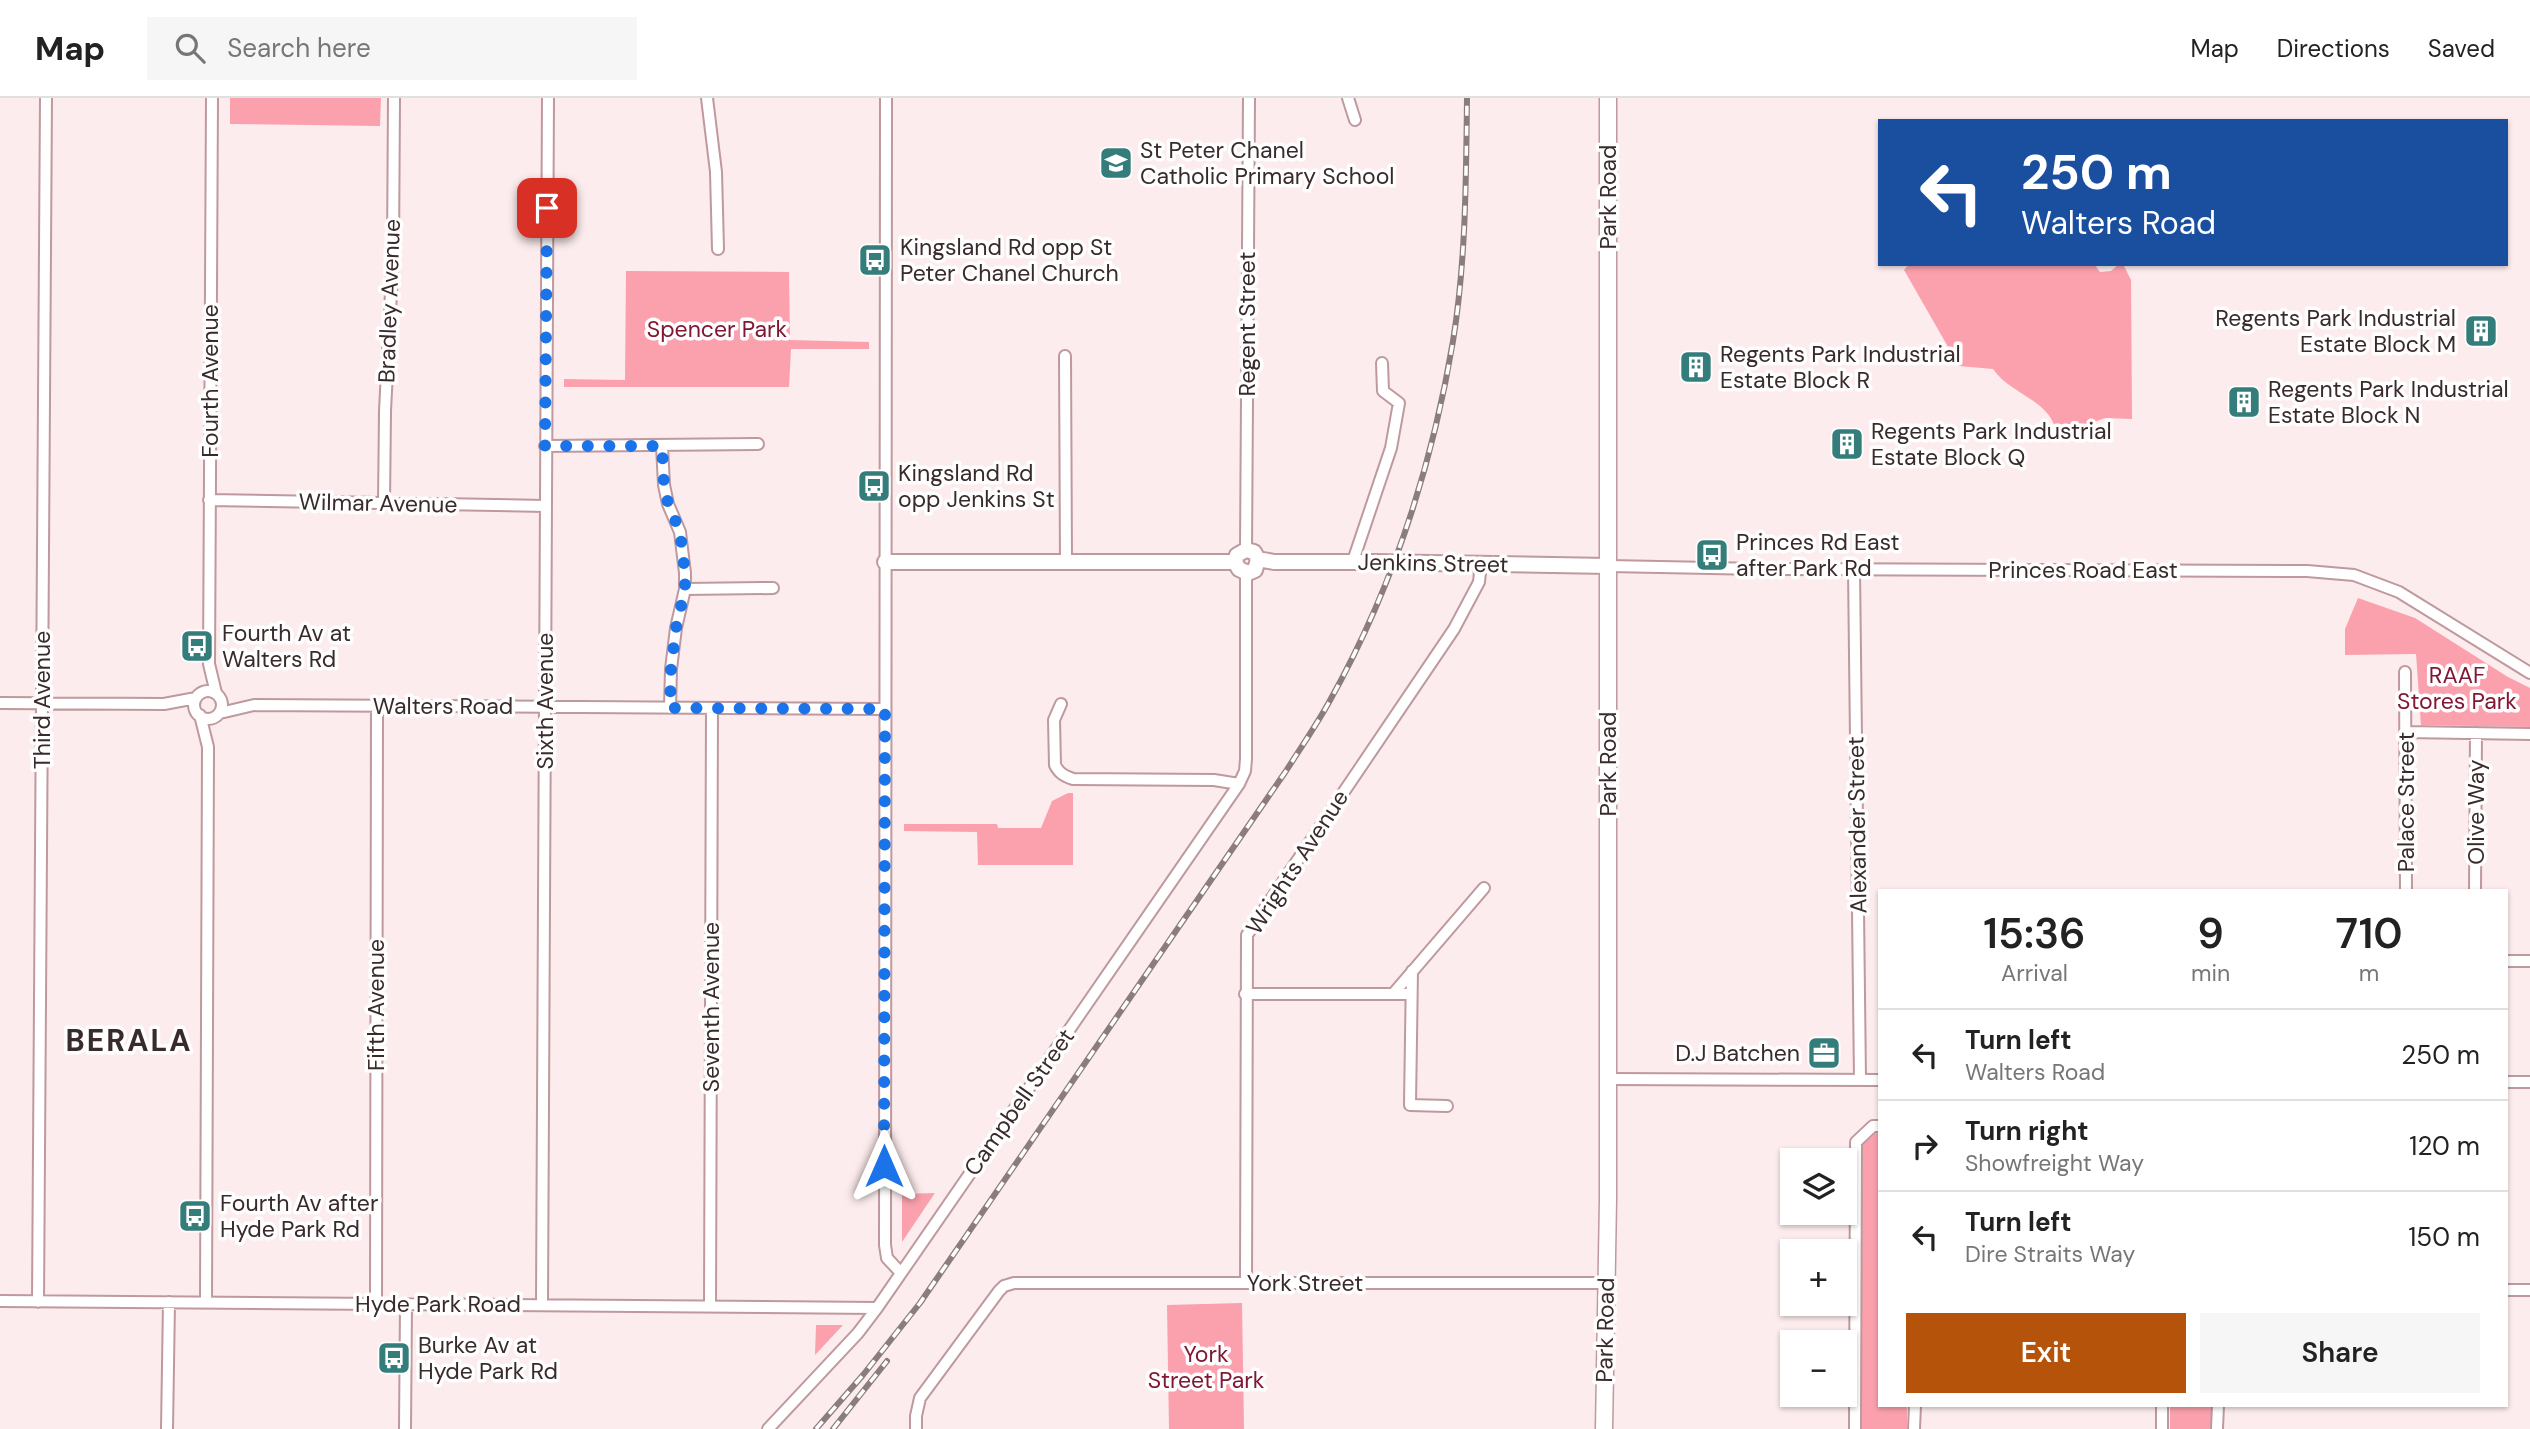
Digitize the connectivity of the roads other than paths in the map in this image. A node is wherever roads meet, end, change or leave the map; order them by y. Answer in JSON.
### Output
{"nodes":[{"id":1,"x":46,"y":98,"type":"edge"},
{"id":2,"x":212,"y":98,"type":"edge"},
{"id":3,"x":394,"y":98,"type":"edge"},
{"id":4,"x":548,"y":98,"type":"edge"},
{"id":5,"x":706,"y":98,"type":"edge"},
{"id":6,"x":886,"y":98,"type":"edge"},
{"id":7,"x":1249,"y":98,"type":"edge"},
{"id":8,"x":1348,"y":98,"type":"edge"},
{"id":9,"x":1608,"y":98,"type":"edge"},
{"id":10,"x":1355,"y":120,"type":"dead end"},
{"id":11,"x":718,"y":249,"type":"dead end"},
{"id":12,"x":1065,"y":356,"type":"dead end"},
{"id":13,"x":1382,"y":363,"type":"dead end"},
{"id":14,"x":758,"y":444,"type":"dead end"},
{"id":15,"x":545,"y":446,"type":"junction"},
{"id":16,"x":662,"y":446,"type":"junction"},
{"id":17,"x":209,"y":500,"type":"junction"},
{"id":18,"x":384,"y":503,"type":"junction"},
{"id":19,"x":546,"y":506,"type":"junction"},
{"id":20,"x":1246,"y":550,"type":"junction"},
{"id":21,"x":1258,"y":559,"type":"junction"},
{"id":22,"x":1066,"y":561,"type":"junction"},
{"id":23,"x":1353,"y":561,"type":"junction"},
{"id":24,"x":885,"y":562,"type":"junction"},
{"id":25,"x":1481,"y":563,"type":"junction"},
{"id":26,"x":1609,"y":566,"type":"junction"},
{"id":27,"x":1240,"y":567,"type":"junction"},
{"id":28,"x":1854,"y":569,"type":"junction"},
{"id":29,"x":773,"y":588,"type":"dead end"},
{"id":30,"x":685,"y":589,"type":"junction"},
{"id":31,"x":209,"y":664,"type":"junction"},
{"id":32,"x":2405,"y":672,"type":"dead end"},
{"id":33,"x":2530,"y":673,"type":"edge"},
{"id":34,"x":218,"y":695,"type":"junction"},
{"id":35,"x":198,"y":696,"type":"junction"},
{"id":36,"x":0,"y":703,"type":"edge"},
{"id":37,"x":42,"y":704,"type":"junction"},
{"id":38,"x":164,"y":704,"type":"junction"},
{"id":39,"x":1061,"y":704,"type":"dead end"},
{"id":40,"x":254,"y":705,"type":"junction"},
{"id":41,"x":377,"y":706,"type":"junction"},
{"id":42,"x":545,"y":707,"type":"junction"},
{"id":43,"x":670,"y":708,"type":"junction"},
{"id":44,"x":712,"y":708,"type":"junction"},
{"id":45,"x":885,"y":709,"type":"junction"},
{"id":46,"x":218,"y":714,"type":"junction"},
{"id":47,"x":199,"y":715,"type":"junction"},
{"id":48,"x":2406,"y":732,"type":"junction"},
{"id":49,"x":2476,"y":733,"type":"junction"},
{"id":50,"x":2530,"y":734,"type":"edge"},
{"id":51,"x":208,"y":747,"type":"junction"},
{"id":52,"x":1239,"y":784,"type":"junction"},
{"id":53,"x":1484,"y":888,"type":"dead end"},
{"id":54,"x":2406,"y":889,"type":"edge"},
{"id":55,"x":2475,"y":889,"type":"edge"},
{"id":56,"x":2508,"y":961,"type":"edge"},
{"id":57,"x":2530,"y":961,"type":"edge"},
{"id":58,"x":1412,"y":971,"type":"junction"},
{"id":59,"x":1245,"y":994,"type":"junction"},
{"id":60,"x":1393,"y":994,"type":"junction"},
{"id":61,"x":1411,"y":994,"type":"junction"},
{"id":62,"x":1608,"y":1079,"type":"junction"},
{"id":63,"x":1860,"y":1080,"type":"junction"},
{"id":64,"x":1878,"y":1080,"type":"edge"},
{"id":65,"x":2508,"y":1082,"type":"edge"},
{"id":66,"x":2530,"y":1082,"type":"edge"},
{"id":67,"x":1447,"y":1105,"type":"dead end"},
{"id":68,"x":1878,"y":1126,"type":"edge"},
{"id":69,"x":901,"y":1273,"type":"junction"},
{"id":70,"x":1246,"y":1283,"type":"junction"},
{"id":71,"x":1605,"y":1283,"type":"junction"},
{"id":72,"x":2508,"y":1290,"type":"edge"},
{"id":73,"x":2530,"y":1290,"type":"edge"},
{"id":74,"x":0,"y":1301,"type":"edge"},
{"id":75,"x":38,"y":1301,"type":"junction"},
{"id":76,"x":169,"y":1302,"type":"junction"},
{"id":77,"x":206,"y":1303,"type":"junction"},
{"id":78,"x":376,"y":1304,"type":"junction"},
{"id":79,"x":406,"y":1304,"type":"junction"},
{"id":80,"x":542,"y":1305,"type":"junction"},
{"id":81,"x":710,"y":1307,"type":"junction"},
{"id":82,"x":877,"y":1308,"type":"junction"},
{"id":83,"x":1915,"y":1407,"type":"edge"},
{"id":84,"x":2162,"y":1407,"type":"edge"},
{"id":85,"x":2218,"y":1407,"type":"edge"},
{"id":86,"x":167,"y":1429,"type":"edge"},
{"id":87,"x":405,"y":1429,"type":"edge"},
{"id":88,"x":768,"y":1429,"type":"edge"},
{"id":89,"x":916,"y":1429,"type":"edge"},
{"id":90,"x":1604,"y":1429,"type":"edge"},
{"id":91,"x":1855,"y":1429,"type":"edge"},
{"id":92,"x":1914,"y":1429,"type":"edge"},
{"id":93,"x":2162,"y":1429,"type":"edge"},
{"id":94,"x":2217,"y":1429,"type":"edge"}],
"edges":[{"from":1,"to":37,"type":"street","name":"Third Avenue"},
{"from":2,"to":17,"type":"street","name":"Fourth Avenue"},
{"from":3,"to":18,"type":"street","name":"Bradley Avenue"},
{"from":4,"to":15,"type":"street","name":"Sixth Avenue"},
{"from":5,"to":11,"type":"street"},
{"from":6,"to":24,"type":"street"},
{"from":7,"to":20,"type":"street","name":"Regent Street"},
{"from":8,"to":10,"type":"street"},
{"from":9,"to":26,"type":"main road","name":"Park Road"},
{"from":12,"to":22,"type":"street"},
{"from":13,"to":23,"type":"street"},
{"from":14,"to":16,"type":"street"},
{"from":15,"to":16,"type":"street"},
{"from":15,"to":19,"type":"street","name":"Sixth Avenue"},
{"from":16,"to":30,"type":"street"},
{"from":17,"to":18,"type":"street","name":"Wilmar Avenue"},
{"from":17,"to":31,"type":"street","name":"Fourth Avenue"},
{"from":18,"to":19,"type":"street","name":"Wilmar Avenue"},
{"from":19,"to":42,"type":"street","name":"Sixth Avenue"},
{"from":20,"to":21,"type":"street"},
{"from":20,"to":27,"type":"street"},
{"from":21,"to":23,"type":"street","name":"Jenkins Street"},
{"from":21,"to":27,"type":"street"},
{"from":22,"to":24,"type":"street"},
{"from":22,"to":27,"type":"street"},
{"from":23,"to":25,"type":"street","name":"Jenkins Street","bridge":true},
{"from":24,"to":45,"type":"street"},
{"from":25,"to":26,"type":"street","name":"Jenkins Street"},
{"from":25,"to":59,"type":"street","name":"Wrights Avenue"},
{"from":26,"to":28,"type":"street","name":"Princes Road East"},
{"from":26,"to":62,"type":"main road","name":"Park Road"},
{"from":27,"to":52,"type":"street","name":"Campbell Street"},
{"from":28,"to":33,"type":"street","name":"Princes Road East"},
{"from":28,"to":63,"type":"street","name":"Alexander Street"},
{"from":29,"to":30,"type":"street"},
{"from":30,"to":43,"type":"street"},
{"from":31,"to":34,"type":"street","name":"Fourth Avenue"},
{"from":31,"to":35,"type":"street","name":"Fourth Avenue"},
{"from":32,"to":48,"type":"street","name":"Palace Street"},
{"from":34,"to":35,"type":"street"},
{"from":34,"to":40,"type":"street","name":"Walters Road"},
{"from":34,"to":46,"type":"street"},
{"from":35,"to":38,"type":"street"},
{"from":35,"to":47,"type":"street"},
{"from":36,"to":37,"type":"street"},
{"from":37,"to":38,"type":"street"},
{"from":37,"to":75,"type":"street","name":"Third Avenue"},
{"from":38,"to":47,"type":"street"},
{"from":39,"to":52,"type":"street"},
{"from":40,"to":41,"type":"street","name":"Walters Road"},
{"from":40,"to":46,"type":"street","name":"Walters Road"},
{"from":41,"to":42,"type":"street","name":"Walters Road"},
{"from":41,"to":78,"type":"street","name":"Fifth Avenue"},
{"from":42,"to":43,"type":"street","name":"Walters Road"},
{"from":42,"to":80,"type":"street","name":"Sixth Avenue"},
{"from":43,"to":44,"type":"street","name":"Walters Road"},
{"from":44,"to":45,"type":"street","name":"Walters Road"},
{"from":44,"to":81,"type":"street","name":"Seventh Avenue"},
{"from":45,"to":69,"type":"street"},
{"from":46,"to":47,"type":"street"},
{"from":46,"to":51,"type":"street"},
{"from":47,"to":51,"type":"street"},
{"from":48,"to":49,"type":"street"},
{"from":48,"to":54,"type":"street","name":"Palace Street"},
{"from":49,"to":50,"type":"street"},
{"from":49,"to":55,"type":"street","name":"Olive Way"},
{"from":51,"to":77,"type":"street"},
{"from":52,"to":69,"type":"street","name":"Campbell Street"},
{"from":53,"to":58,"type":"street"},
{"from":56,"to":57,"type":"street"},
{"from":58,"to":60,"type":"street"},
{"from":58,"to":61,"type":"street"},
{"from":59,"to":60,"type":"street"},
{"from":59,"to":70,"type":"street","name":"Wrights Avenue"},
{"from":60,"to":61,"type":"street"},
{"from":61,"to":67,"type":"street"},
{"from":62,"to":63,"type":"street"},
{"from":62,"to":71,"type":"main road","name":"Park Road"},
{"from":63,"to":64,"type":"street"},
{"from":65,"to":66,"type":"street"},
{"from":68,"to":91,"type":"street"},
{"from":69,"to":82,"type":"street","name":"Campbell Street"},
{"from":70,"to":71,"type":"street","name":"York Street"},
{"from":70,"to":89,"type":"street","name":"York Street"},
{"from":71,"to":90,"type":"main road","name":"Park Road"},
{"from":72,"to":73,"type":"street"},
{"from":74,"to":75,"type":"street","name":"Hyde Park Road"},
{"from":75,"to":76,"type":"street","name":"Hyde Park Road"},
{"from":76,"to":77,"type":"street","name":"Hyde Park Road"},
{"from":76,"to":86,"type":"street"},
{"from":77,"to":78,"type":"street","name":"Hyde Park Road"},
{"from":78,"to":79,"type":"street","name":"Hyde Park Road"},
{"from":79,"to":80,"type":"street","name":"Hyde Park Road"},
{"from":79,"to":87,"type":"street"},
{"from":80,"to":81,"type":"street","name":"Hyde Park Road"},
{"from":81,"to":82,"type":"street","name":"Hyde Park Road"},
{"from":82,"to":88,"type":"street","name":"Campbell Street"},
{"from":83,"to":92,"type":"street"},
{"from":84,"to":93,"type":"street"},
{"from":85,"to":94,"type":"street"}]}
